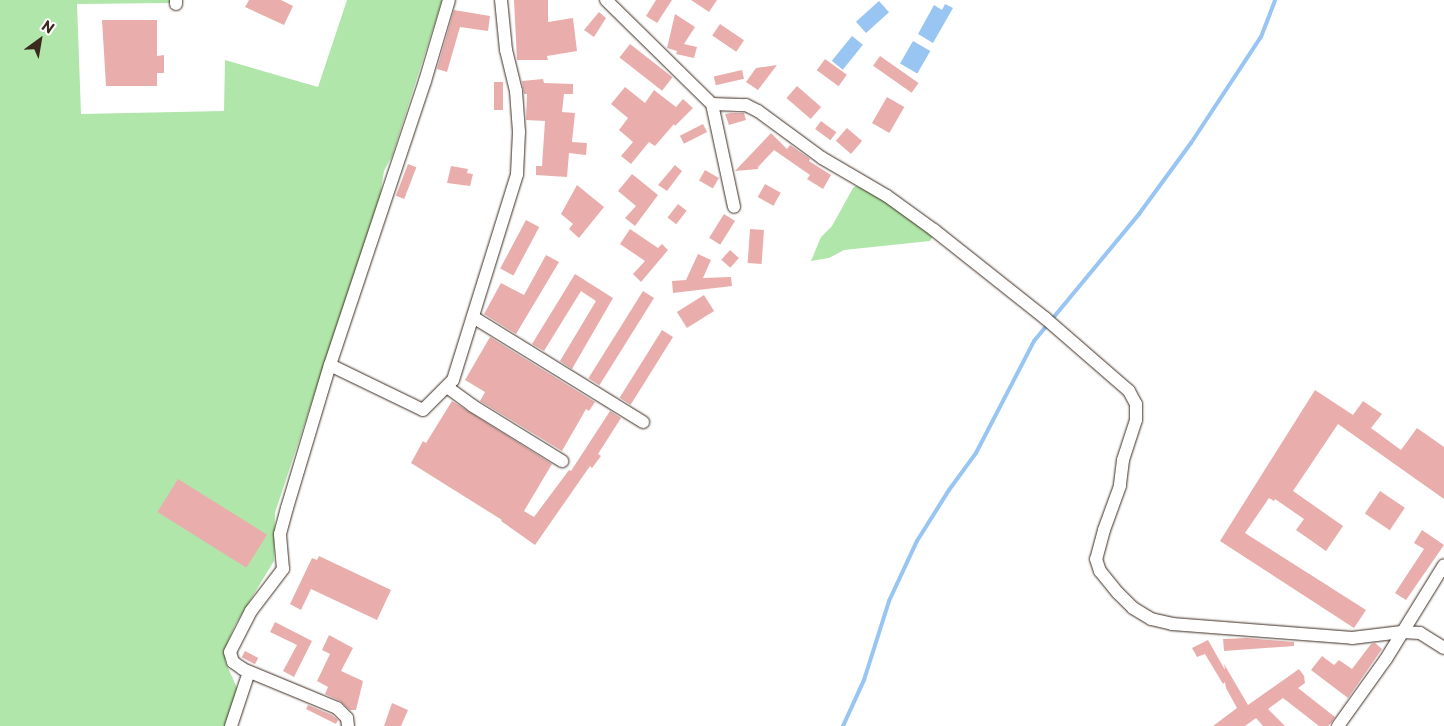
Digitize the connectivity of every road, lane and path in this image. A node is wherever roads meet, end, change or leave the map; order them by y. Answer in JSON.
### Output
{"nodes":[{"id":1,"x":450,"y":0,"type":"edge"},
{"id":2,"x":501,"y":0,"type":"edge"},
{"id":3,"x":606,"y":0,"type":"edge"},
{"id":4,"x":712,"y":104,"type":"junction"},
{"id":5,"x":734,"y":208,"type":"dead end"},
{"id":6,"x":473,"y":317,"type":"junction"},
{"id":7,"x":330,"y":365,"type":"junction"},
{"id":8,"x":447,"y":387,"type":"junction"},
{"id":9,"x":642,"y":422,"type":"dead end"},
{"id":10,"x":562,"y":461,"type":"dead end"},
{"id":11,"x":1444,"y":565,"type":"edge"},
{"id":12,"x":1402,"y":632,"type":"junction"},
{"id":13,"x":1444,"y":648,"type":"edge"},
{"id":14,"x":249,"y":672,"type":"junction"},
{"id":15,"x":231,"y":726,"type":"edge"},
{"id":16,"x":348,"y":726,"type":"edge"},
{"id":17,"x":1338,"y":726,"type":"edge"}],
"edges":[{"from":1,"to":7,"type":"street"},
{"from":2,"to":6,"type":"street"},
{"from":3,"to":4,"type":"street"},
{"from":4,"to":5,"type":"street"},
{"from":4,"to":12,"type":"street"},
{"from":6,"to":8,"type":"street"},
{"from":6,"to":9,"type":"street"},
{"from":7,"to":8,"type":"street"},
{"from":7,"to":14,"type":"street"},
{"from":8,"to":10,"type":"street"},
{"from":11,"to":12,"type":"street"},
{"from":12,"to":13,"type":"street"},
{"from":12,"to":17,"type":"street"},
{"from":14,"to":15,"type":"street"},
{"from":14,"to":16,"type":"street"}]}
